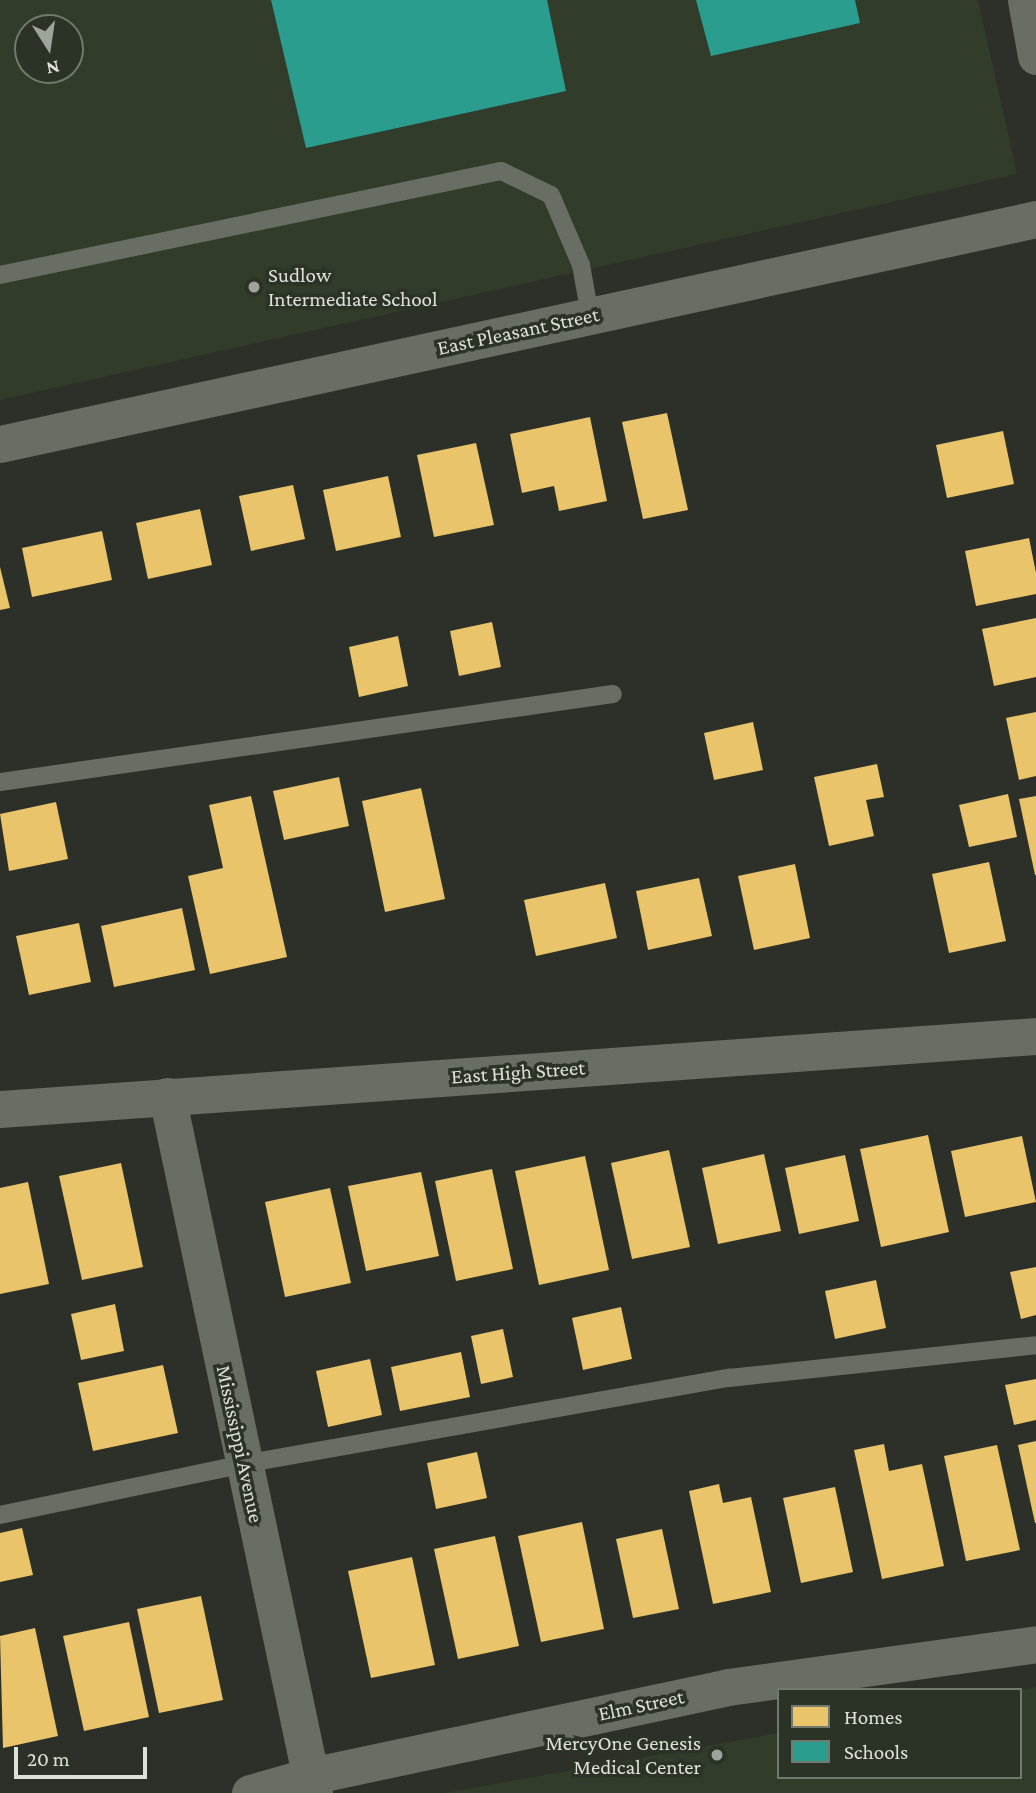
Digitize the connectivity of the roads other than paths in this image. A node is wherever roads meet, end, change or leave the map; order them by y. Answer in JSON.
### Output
{"nodes":[{"id":1,"x":1026,"y":0,"type":"edge"},
{"id":2,"x":1036,"y":56,"type":"edge"},
{"id":3,"x":1036,"y":219,"type":"edge"},
{"id":4,"x":0,"y":275,"type":"edge"},
{"id":5,"x":590,"y":315,"type":"junction"},
{"id":6,"x":0,"y":444,"type":"edge"},
{"id":7,"x":613,"y":694,"type":"dead end"},
{"id":8,"x":0,"y":782,"type":"edge"},
{"id":9,"x":1036,"y":1036,"type":"edge"},
{"id":10,"x":167,"y":1096,"type":"junction"},
{"id":11,"x":0,"y":1109,"type":"edge"},
{"id":12,"x":1036,"y":1345,"type":"edge"},
{"id":13,"x":244,"y":1464,"type":"junction"},
{"id":14,"x":0,"y":1515,"type":"edge"},
{"id":15,"x":1036,"y":1644,"type":"edge"},
{"id":16,"x":312,"y":1784,"type":"edge"},
{"id":17,"x":250,"y":1793,"type":"edge"}],
"edges":[{"from":1,"to":2,"type":"street"},
{"from":3,"to":5,"type":"street","name":"East Pleasant Street"},
{"from":4,"to":5,"type":"lane"},
{"from":5,"to":6,"type":"street","name":"East Pleasant Street"},
{"from":7,"to":8,"type":"lane"},
{"from":9,"to":10,"type":"street","name":"East High Street"},
{"from":10,"to":11,"type":"street","name":"East High Street"},
{"from":10,"to":13,"type":"street","name":"Mississippi Avenue"},
{"from":12,"to":13,"type":"lane"},
{"from":13,"to":14,"type":"lane"},
{"from":13,"to":16,"type":"street","name":"Mississippi Avenue"},
{"from":15,"to":16,"type":"street","name":"Elm Street"},
{"from":16,"to":17,"type":"street","name":"Elm Street"}]}
